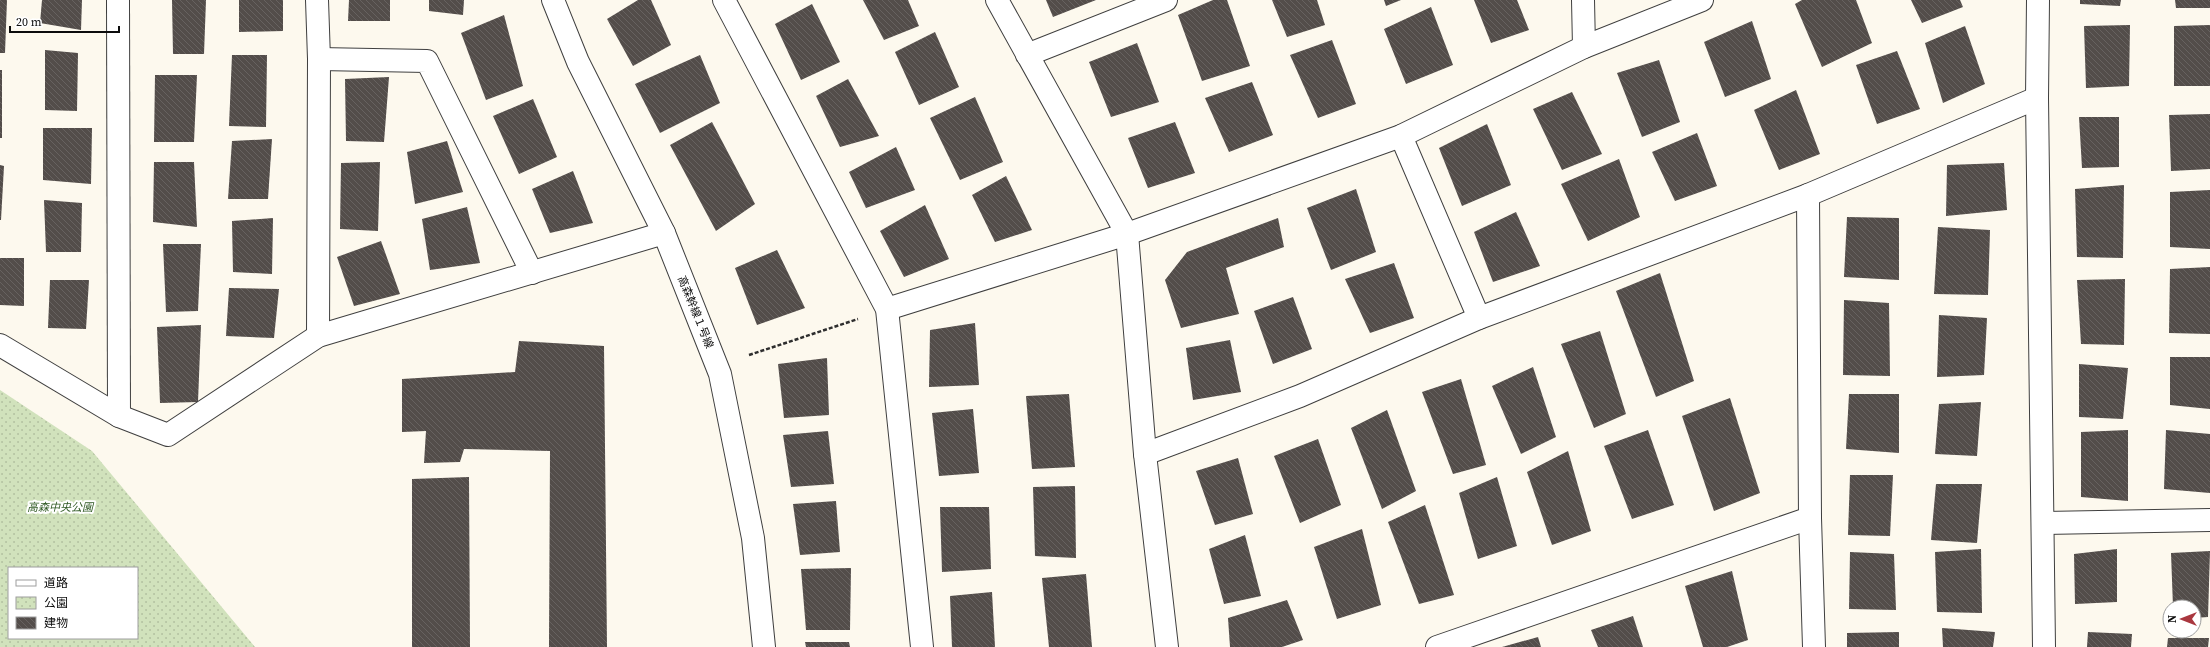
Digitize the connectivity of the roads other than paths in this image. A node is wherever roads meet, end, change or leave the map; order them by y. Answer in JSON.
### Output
{"nodes":[{"id":1,"x":118,"y":0,"type":"edge"},
{"id":2,"x":317,"y":0,"type":"edge"},
{"id":3,"x":553,"y":0,"type":"edge"},
{"id":4,"x":724,"y":0,"type":"edge"},
{"id":5,"x":997,"y":0,"type":"edge"},
{"id":6,"x":1166,"y":0,"type":"edge"},
{"id":7,"x":1583,"y":0,"type":"edge"},
{"id":8,"x":1702,"y":0,"type":"edge"},
{"id":9,"x":2038,"y":0,"type":"edge"},
{"id":10,"x":1584,"y":47,"type":"junction"},
{"id":11,"x":1027,"y":55,"type":"junction"},
{"id":12,"x":319,"y":59,"type":"junction"},
{"id":13,"x":2038,"y":98,"type":"junction"},
{"id":14,"x":1401,"y":136,"type":"junction"},
{"id":15,"x":1808,"y":195,"type":"junction"},
{"id":16,"x":664,"y":233,"type":"junction"},
{"id":17,"x":1127,"y":234,"type":"junction"},
{"id":18,"x":532,"y":272,"type":"junction"},
{"id":19,"x":887,"y":309,"type":"junction"},
{"id":20,"x":1479,"y":318,"type":"junction"},
{"id":21,"x":318,"y":336,"type":"junction"},
{"id":22,"x":0,"y":346,"type":"edge"},
{"id":23,"x":119,"y":416,"type":"junction"},
{"id":24,"x":1146,"y":454,"type":"junction"},
{"id":25,"x":1810,"y":518,"type":"junction"},
{"id":26,"x":2210,"y":520,"type":"edge"},
{"id":27,"x":2044,"y":523,"type":"junction"},
{"id":28,"x":764,"y":647,"type":"edge"},
{"id":29,"x":922,"y":647,"type":"edge"},
{"id":30,"x":1167,"y":647,"type":"edge"},
{"id":31,"x":1437,"y":647,"type":"edge"},
{"id":32,"x":1814,"y":647,"type":"edge"},
{"id":33,"x":2044,"y":647,"type":"edge"}],
"edges":[{"from":1,"to":23,"type":"street"},
{"from":2,"to":12,"type":"street"},
{"from":3,"to":16,"type":"street","name":"高森幹線１号線"},
{"from":4,"to":19,"type":"street"},
{"from":5,"to":11,"type":"street"},
{"from":6,"to":11,"type":"street"},
{"from":7,"to":10,"type":"street"},
{"from":8,"to":10,"type":"street"},
{"from":9,"to":13,"type":"street"},
{"from":10,"to":14,"type":"street"},
{"from":11,"to":17,"type":"street"},
{"from":12,"to":18,"type":"street"},
{"from":12,"to":21,"type":"street"},
{"from":13,"to":15,"type":"street"},
{"from":13,"to":27,"type":"street"},
{"from":14,"to":17,"type":"street"},
{"from":14,"to":20,"type":"street"},
{"from":15,"to":20,"type":"street"},
{"from":15,"to":25,"type":"street"},
{"from":16,"to":18,"type":"street"},
{"from":16,"to":28,"type":"street","name":"高森幹線１号線"},
{"from":17,"to":19,"type":"street"},
{"from":17,"to":24,"type":"street"},
{"from":18,"to":21,"type":"street"},
{"from":19,"to":29,"type":"street"},
{"from":20,"to":24,"type":"street"},
{"from":21,"to":23,"type":"street"},
{"from":22,"to":23,"type":"street"},
{"from":24,"to":30,"type":"street"},
{"from":25,"to":31,"type":"street"},
{"from":25,"to":32,"type":"street"},
{"from":26,"to":27,"type":"street"},
{"from":27,"to":33,"type":"street"}]}
